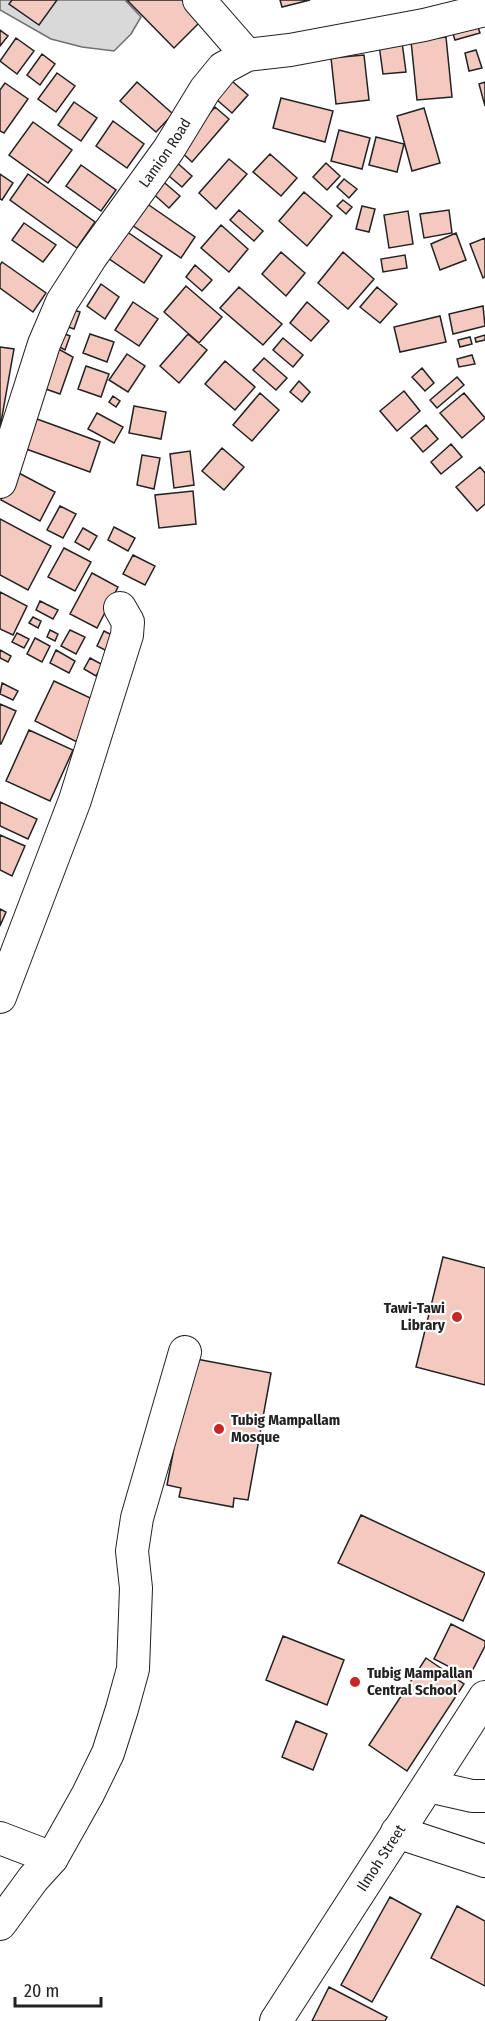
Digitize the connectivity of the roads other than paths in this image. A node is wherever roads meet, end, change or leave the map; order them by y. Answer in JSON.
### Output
{"nodes":[{"id":1,"x":199,"y":0,"type":"edge"},
{"id":2,"x":485,"y":10,"type":"edge"},
{"id":3,"x":247,"y":55,"type":"junction"},
{"id":4,"x":0,"y":482,"type":"edge"},
{"id":5,"x":120,"y":608,"type":"dead end"},
{"id":6,"x":0,"y":997,"type":"edge"},
{"id":7,"x":185,"y":1352,"type":"dead end"},
{"id":8,"x":485,"y":1697,"type":"edge"},
{"id":9,"x":428,"y":1786,"type":"junction"},
{"id":10,"x":485,"y":1796,"type":"edge"},
{"id":11,"x":397,"y":1832,"type":"junction"},
{"id":12,"x":0,"y":1838,"type":"edge"},
{"id":13,"x":52,"y":1858,"type":"junction"},
{"id":14,"x":485,"y":1861,"type":"edge"},
{"id":15,"x":0,"y":1924,"type":"edge"},
{"id":16,"x":276,"y":2021,"type":"edge"}],
"edges":[{"from":1,"to":3,"type":"street"},
{"from":2,"to":3,"type":"street","name":"Lamion Road"},
{"from":3,"to":4,"type":"street","name":"Lamion Road"},
{"from":5,"to":6,"type":"street"},
{"from":7,"to":13,"type":"street"},
{"from":8,"to":9,"type":"street","name":"Ilmoh Street"},
{"from":9,"to":10,"type":"street"},
{"from":9,"to":11,"type":"street","name":"Ilmoh Street"},
{"from":11,"to":14,"type":"street"},
{"from":11,"to":16,"type":"street","name":"Ilmoh Street"},
{"from":12,"to":13,"type":"street"},
{"from":13,"to":15,"type":"street"}]}
